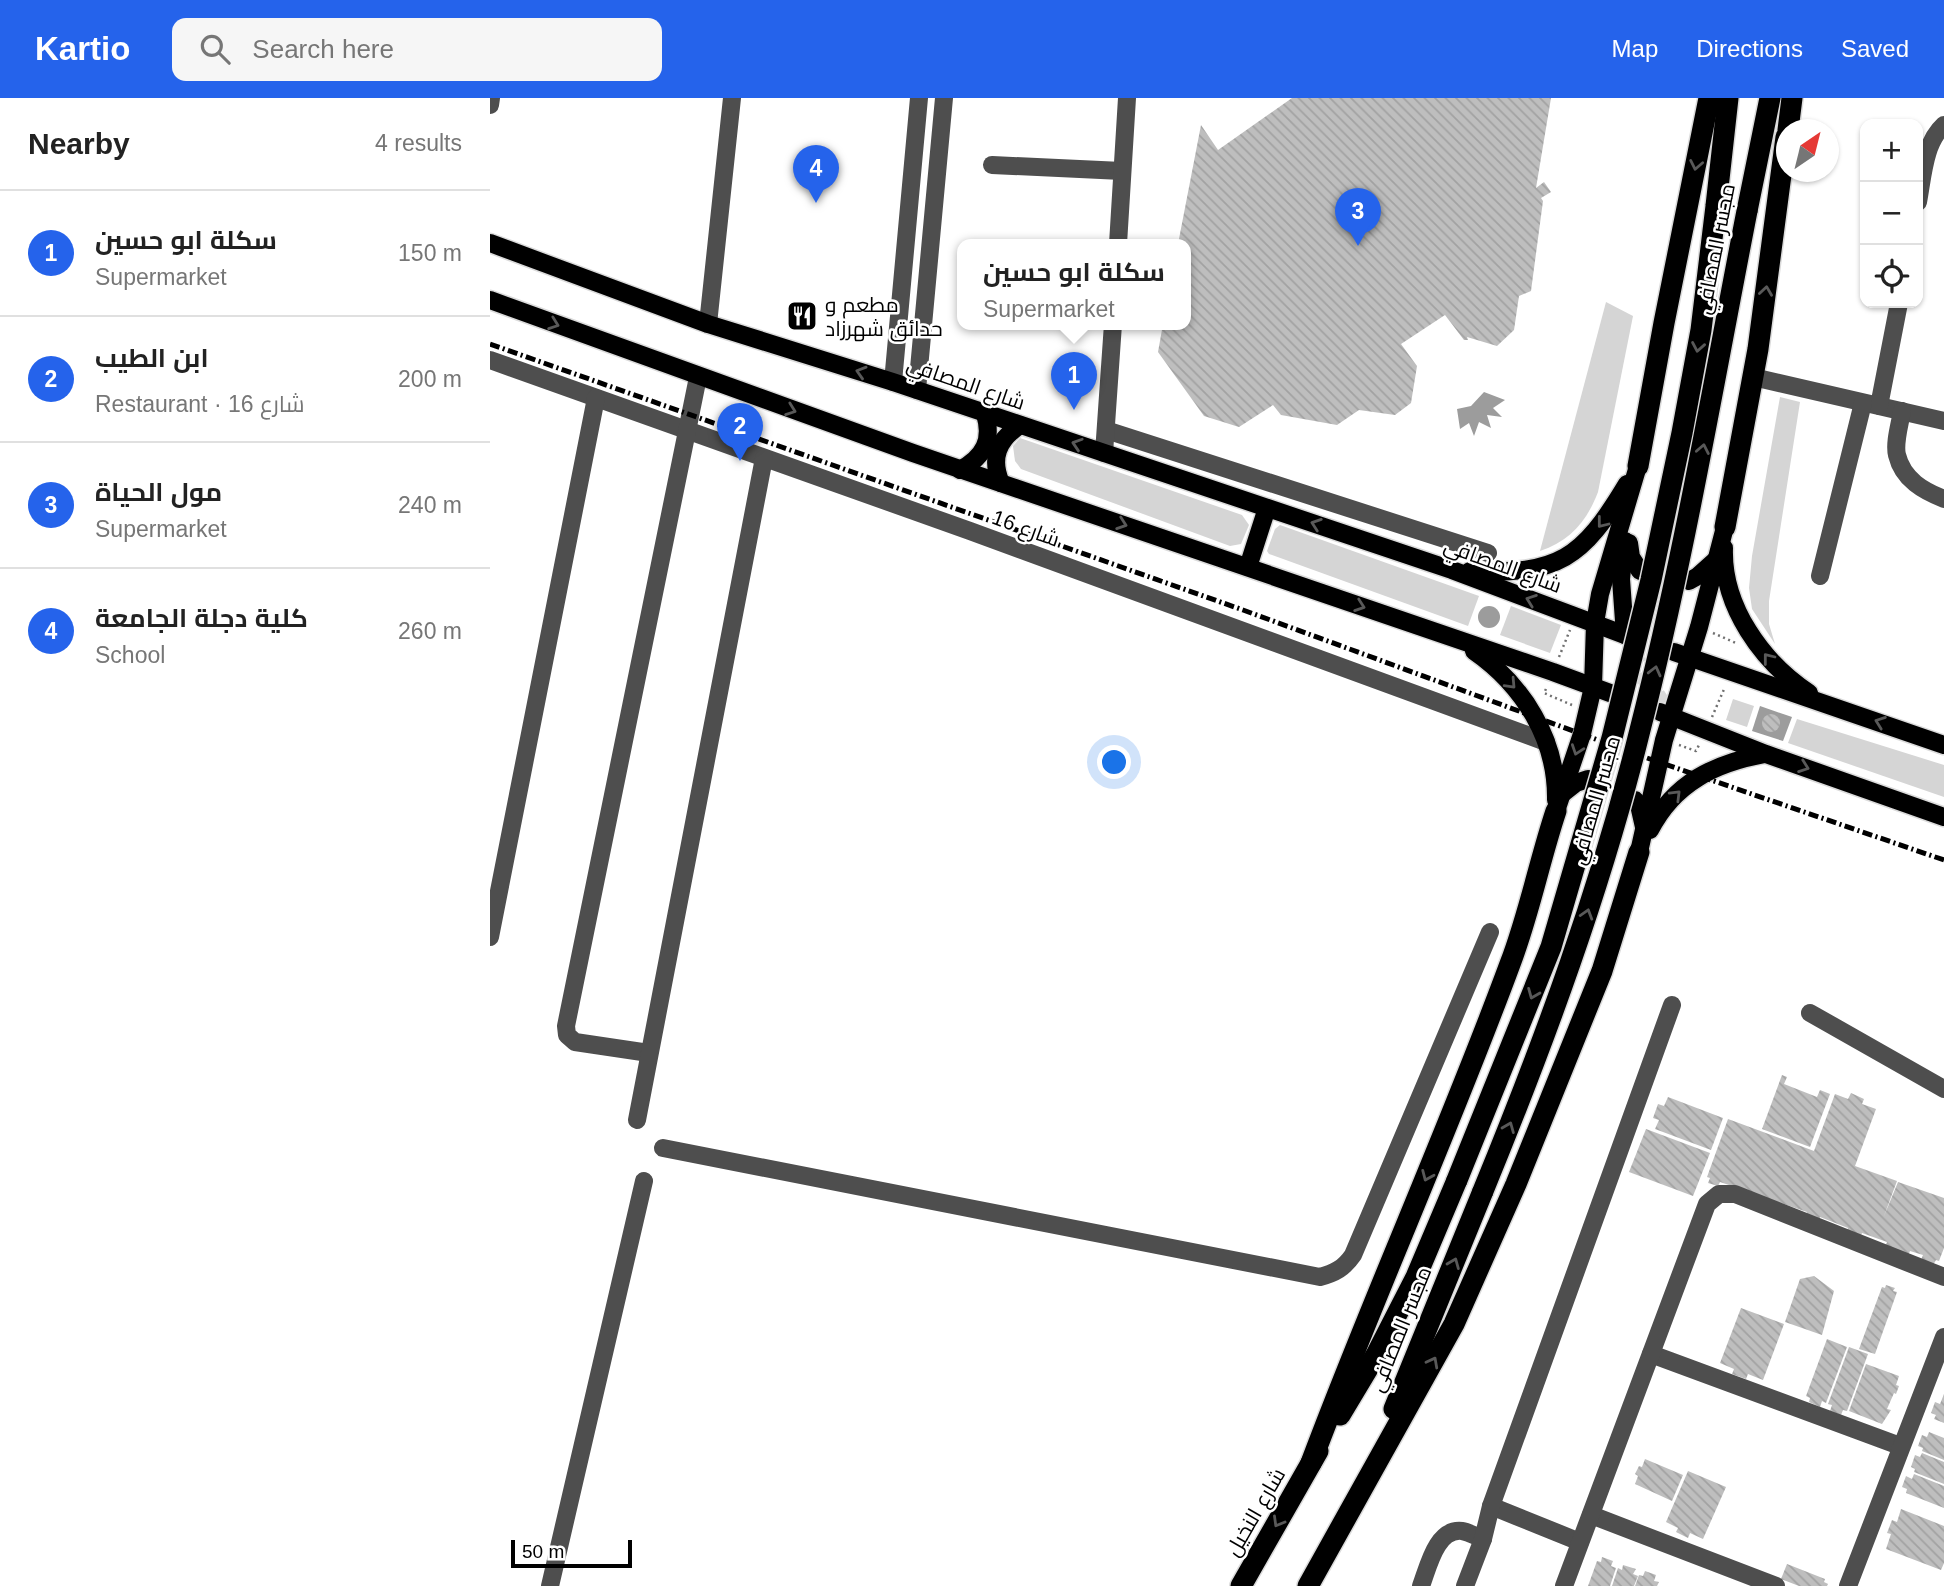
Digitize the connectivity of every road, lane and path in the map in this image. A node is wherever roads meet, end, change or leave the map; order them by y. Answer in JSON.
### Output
{"nodes":[{"id":1,"x":491,"y":98,"type":"edge"},
{"id":2,"x":733,"y":98,"type":"edge"},
{"id":3,"x":919,"y":98,"type":"edge"},
{"id":4,"x":944,"y":98,"type":"edge"},
{"id":5,"x":1126,"y":98,"type":"edge"},
{"id":6,"x":1709,"y":98,"type":"edge"},
{"id":7,"x":1728,"y":98,"type":"edge"},
{"id":8,"x":1770,"y":98,"type":"edge"},
{"id":9,"x":1792,"y":98,"type":"edge"},
{"id":10,"x":490,"y":105,"type":"edge"},
{"id":11,"x":1789,"y":119,"type":"edge"},
{"id":12,"x":1944,"y":125,"type":"edge"},
{"id":13,"x":992,"y":165,"type":"dead end"},
{"id":14,"x":1122,"y":171,"type":"junction"},
{"id":15,"x":1781,"y":182,"type":"edge"},
{"id":16,"x":1922,"y":182,"type":"edge"},
{"id":17,"x":1118,"y":239,"type":"edge"},
{"id":18,"x":490,"y":243,"type":"edge"},
{"id":19,"x":490,"y":300,"type":"edge"},
{"id":20,"x":1898,"y":308,"type":"edge"},
{"id":21,"x":708,"y":324,"type":"junction"},
{"id":22,"x":1112,"y":330,"type":"edge"},
{"id":23,"x":490,"y":360,"type":"edge"},
{"id":24,"x":698,"y":377,"type":"junction"},
{"id":25,"x":1753,"y":377,"type":"junction"},
{"id":26,"x":892,"y":382,"type":"junction"},
{"id":27,"x":917,"y":390,"type":"junction"},
{"id":28,"x":596,"y":398,"type":"junction"},
{"id":29,"x":1871,"y":404,"type":"junction"},
{"id":30,"x":1902,"y":411,"type":"junction"},
{"id":31,"x":985,"y":414,"type":"junction"},
{"id":32,"x":1944,"y":421,"type":"edge"},
{"id":33,"x":1020,"y":425,"type":"junction"},
{"id":34,"x":686,"y":430,"type":"junction"},
{"id":35,"x":1106,"y":430,"type":"junction"},
{"id":36,"x":1104,"y":453,"type":"junction"},
{"id":37,"x":764,"y":458,"type":"junction"},
{"id":38,"x":1638,"y":466,"type":"junction"},
{"id":39,"x":960,"y":470,"type":"junction"},
{"id":40,"x":1001,"y":483,"type":"junction"},
{"id":41,"x":1944,"y":499,"type":"edge"},
{"id":42,"x":1629,"y":502,"type":"junction"},
{"id":43,"x":1267,"y":508,"type":"junction"},
{"id":44,"x":1628,"y":525,"type":"junction"},
{"id":45,"x":1725,"y":527,"type":"junction"},
{"id":46,"x":1488,"y":553,"type":"dead end"},
{"id":47,"x":1717,"y":559,"type":"junction"},
{"id":48,"x":1248,"y":567,"type":"junction"},
{"id":49,"x":1452,"y":570,"type":"junction"},
{"id":50,"x":1640,"y":571,"type":"dead end"},
{"id":51,"x":1820,"y":576,"type":"dead end"},
{"id":52,"x":1689,"y":581,"type":"dead end"},
{"id":53,"x":1595,"y":623,"type":"junction"},
{"id":54,"x":1459,"y":640,"type":"junction"},
{"id":55,"x":1682,"y":655,"type":"junction"},
{"id":56,"x":1730,"y":673,"type":"junction"},
{"id":57,"x":1592,"y":687,"type":"junction"},
{"id":58,"x":1610,"y":693,"type":"dead end"},
{"id":59,"x":1844,"y":709,"type":"junction"},
{"id":60,"x":1664,"y":711,"type":"junction"},
{"id":61,"x":1706,"y":730,"type":"junction"},
{"id":62,"x":1664,"y":740,"type":"junction"},
{"id":63,"x":1546,"y":742,"type":"junction"},
{"id":64,"x":1944,"y":745,"type":"edge"},
{"id":65,"x":1766,"y":754,"type":"junction"},
{"id":66,"x":1588,"y":779,"type":"dead end"},
{"id":67,"x":1635,"y":800,"type":"dead end"},
{"id":68,"x":1559,"y":803,"type":"junction"},
{"id":69,"x":1944,"y":817,"type":"edge"},
{"id":70,"x":1644,"y":831,"type":"junction"},
{"id":71,"x":1639,"y":852,"type":"junction"},
{"id":72,"x":1490,"y":932,"type":"dead end"},
{"id":73,"x":490,"y":937,"type":"edge"},
{"id":74,"x":1672,"y":1005,"type":"dead end"},
{"id":75,"x":1810,"y":1013,"type":"dead end"},
{"id":76,"x":649,"y":1053,"type":"junction"},
{"id":77,"x":1944,"y":1089,"type":"edge"},
{"id":78,"x":637,"y":1120,"type":"dead end"},
{"id":79,"x":663,"y":1148,"type":"dead end"},
{"id":80,"x":644,"y":1181,"type":"dead end"},
{"id":81,"x":1944,"y":1277,"type":"edge"},
{"id":82,"x":1944,"y":1337,"type":"edge"},
{"id":83,"x":1651,"y":1354,"type":"junction"},
{"id":84,"x":1900,"y":1446,"type":"junction"},
{"id":85,"x":1311,"y":1463,"type":"junction"},
{"id":86,"x":1363,"y":1485,"type":"junction"},
{"id":87,"x":1491,"y":1506,"type":"junction"},
{"id":88,"x":1591,"y":1515,"type":"junction"},
{"id":89,"x":1483,"y":1539,"type":"junction"},
{"id":90,"x":1580,"y":1542,"type":"junction"},
{"id":91,"x":550,"y":1586,"type":"edge"},
{"id":92,"x":1241,"y":1586,"type":"edge"},
{"id":93,"x":1307,"y":1586,"type":"edge"},
{"id":94,"x":1420,"y":1586,"type":"edge"},
{"id":95,"x":1465,"y":1586,"type":"edge"},
{"id":96,"x":1564,"y":1586,"type":"edge"},
{"id":97,"x":1776,"y":1586,"type":"edge"},
{"id":98,"x":1847,"y":1586,"type":"edge"}],
"edges":[{"from":1,"to":10,"type":"street"},
{"from":2,"to":21,"type":"street"},
{"from":3,"to":26,"type":"street"},
{"from":4,"to":27,"type":"street"},
{"from":5,"to":14,"type":"street"},
{"from":6,"to":38,"type":"highway","one_way":true},
{"from":7,"to":85,"type":"highway","name":"مجسر المصافي","one_way":true,"bridge":true},
{"from":86,"to":8,"type":"highway","name":"مجسر المصافي","one_way":true,"bridge":true},
{"from":9,"to":11,"type":"highway"},
{"from":12,"to":16,"type":"street"},
{"from":13,"to":14,"type":"street"},
{"from":14,"to":17,"type":"street"},
{"from":25,"to":15,"type":"highway","one_way":true},
{"from":18,"to":21,"type":"main road","name":"شارع المصافي"},
{"from":19,"to":24,"type":"main road","one_way":true},
{"from":20,"to":29,"type":"street"},
{"from":26,"to":21,"type":"main road","name":"شارع المصافي","one_way":true},
{"from":22,"to":35,"type":"street"},
{"from":23,"to":28,"type":"street","name":"شارع 16"},
{"from":24,"to":34,"type":"street"},
{"from":24,"to":39,"type":"main road","one_way":true},
{"from":25,"to":29,"type":"street"},
{"from":25,"to":45,"type":"highway"},
{"from":26,"to":27,"type":"main road","name":"شارع المصافي"},
{"from":27,"to":31,"type":"main road","name":"شارع المصافي"},
{"from":28,"to":34,"type":"street","name":"شارع 16"},
{"from":28,"to":73,"type":"street"},
{"from":29,"to":30,"type":"street"},
{"from":29,"to":51,"type":"street"},
{"from":30,"to":32,"type":"street"},
{"from":30,"to":41,"type":"street"},
{"from":31,"to":33,"type":"main road","name":"شارع المصافي"},
{"from":31,"to":39,"type":"main road"},
{"from":36,"to":33,"type":"main road","name":"شارع المصافي","one_way":true},
{"from":33,"to":40,"type":"main road"},
{"from":34,"to":37,"type":"street","name":"شارع 16"},
{"from":34,"to":76,"type":"street"},
{"from":35,"to":36,"type":"street"},
{"from":35,"to":46,"type":"street"},
{"from":36,"to":43,"type":"main road","name":"شارع المصافي"},
{"from":37,"to":63,"type":"street","name":"شارع 16"},
{"from":37,"to":76,"type":"street"},
{"from":38,"to":42,"type":"main road"},
{"from":38,"to":49,"type":"main road","one_way":true},
{"from":39,"to":40,"type":"main road"},
{"from":40,"to":48,"type":"main road","one_way":true},
{"from":42,"to":44,"type":"main road"},
{"from":42,"to":53,"type":"main road"},
{"from":43,"to":48,"type":"main road"},
{"from":49,"to":43,"type":"main road","name":"شارع المصافي","one_way":true},
{"from":44,"to":50,"type":"main road"},
{"from":44,"to":53,"type":"main road","name":"شارع المصافي"},
{"from":45,"to":47,"type":"main road"},
{"from":59,"to":45,"type":"main road","one_way":true},
{"from":47,"to":52,"type":"main road"},
{"from":47,"to":55,"type":"main road"},
{"from":48,"to":54,"type":"main road","one_way":true},
{"from":53,"to":49,"type":"main road","name":"شارع المصافي","one_way":true},
{"from":53,"to":57,"type":"main road"},
{"from":54,"to":57,"type":"main road"},
{"from":54,"to":63,"type":"main road","one_way":true},
{"from":55,"to":56,"type":"main road"},
{"from":55,"to":60,"type":"main road"},
{"from":56,"to":59,"type":"main road"},
{"from":56,"to":61,"type":"path"},
{"from":57,"to":58,"type":"main road"},
{"from":57,"to":68,"type":"main road","one_way":true},
{"from":64,"to":59,"type":"main road","one_way":true},
{"from":60,"to":61,"type":"main road"},
{"from":60,"to":62,"type":"main road"},
{"from":61,"to":62,"type":"path"},
{"from":61,"to":65,"type":"main road"},
{"from":62,"to":70,"type":"main road"},
{"from":63,"to":68,"type":"main road"},
{"from":65,"to":69,"type":"main road","one_way":true},
{"from":71,"to":65,"type":"main road","one_way":true},
{"from":66,"to":68,"type":"main road"},
{"from":67,"to":70,"type":"main road"},
{"from":68,"to":85,"type":"highway","one_way":true},
{"from":70,"to":71,"type":"main road"},
{"from":86,"to":71,"type":"highway","one_way":true},
{"from":72,"to":79,"type":"street"},
{"from":74,"to":87,"type":"street"},
{"from":75,"to":77,"type":"street"},
{"from":76,"to":78,"type":"street"},
{"from":80,"to":91,"type":"street"},
{"from":81,"to":83,"type":"street"},
{"from":82,"to":84,"type":"street"},
{"from":83,"to":84,"type":"street"},
{"from":83,"to":88,"type":"street"},
{"from":84,"to":98,"type":"street"},
{"from":85,"to":92,"type":"highway","name":"شارع النخيل","one_way":true},
{"from":86,"to":93,"type":"highway"},
{"from":87,"to":89,"type":"street"},
{"from":87,"to":90,"type":"street"},
{"from":88,"to":90,"type":"street"},
{"from":88,"to":97,"type":"street"},
{"from":89,"to":94,"type":"street"},
{"from":89,"to":95,"type":"street"},
{"from":90,"to":96,"type":"street"}]}
